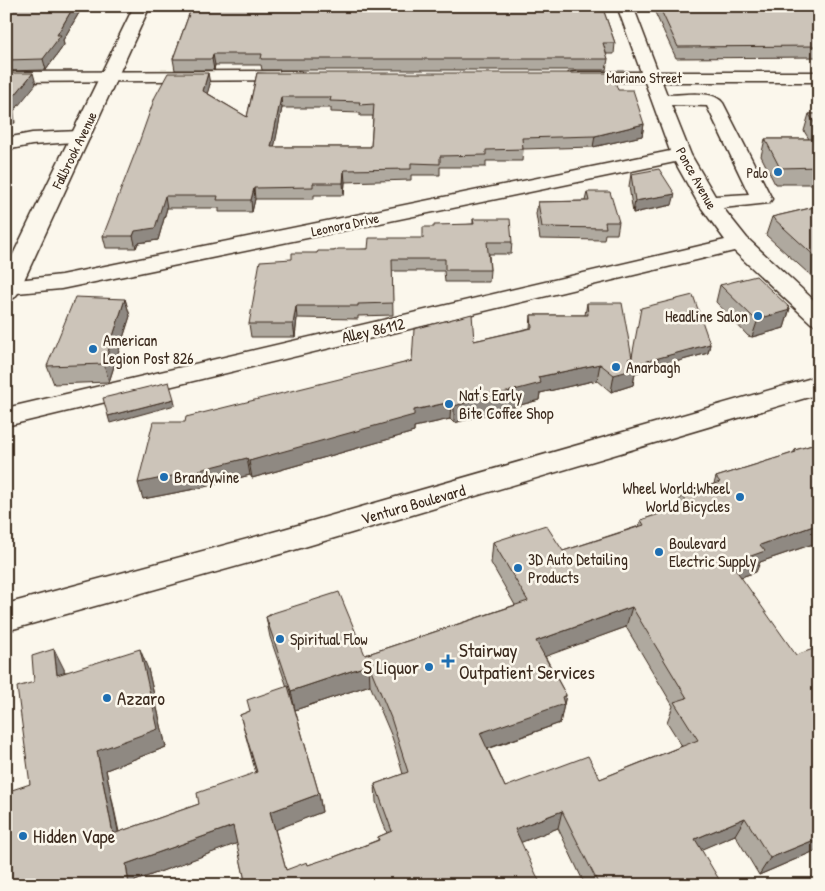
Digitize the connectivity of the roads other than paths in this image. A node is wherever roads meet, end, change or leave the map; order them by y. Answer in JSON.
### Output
{"nodes":[{"id":1,"x":142,"y":6,"type":"edge"},
{"id":2,"x":625,"y":6,"type":"edge"},
{"id":3,"x":109,"y":76,"type":"junction"},
{"id":4,"x":307,"y":76,"type":"edge"},
{"id":5,"x":819,"y":76,"type":"edge"},
{"id":6,"x":6,"y":77,"type":"edge"},
{"id":7,"x":563,"y":77,"type":"edge"},
{"id":8,"x":652,"y":77,"type":"junction"},
{"id":9,"x":661,"y":100,"type":"junction"},
{"id":10,"x":80,"y":137,"type":"junction"},
{"id":11,"x":6,"y":144,"type":"edge"},
{"id":12,"x":681,"y":154,"type":"junction"},
{"id":13,"x":708,"y":203,"type":"junction"},
{"id":14,"x":739,"y":243,"type":"junction"},
{"id":15,"x":8,"y":291,"type":"edge"},
{"id":16,"x":819,"y":318,"type":"edge"},
{"id":17,"x":819,"y":385,"type":"edge"},
{"id":18,"x":6,"y":417,"type":"edge"},
{"id":19,"x":6,"y":618,"type":"edge"}],
"edges":[{"from":1,"to":3,"type":"street","name":"Fallbrook Avenue"},
{"from":2,"to":8,"type":"street","name":"Ponce Avenue"},
{"from":3,"to":4,"type":"street"},
{"from":3,"to":6,"type":"street"},
{"from":3,"to":10,"type":"street","name":"Fallbrook Avenue"},
{"from":5,"to":8,"type":"street","name":"Mariano Street"},
{"from":7,"to":8,"type":"street","name":"Mariano Street"},
{"from":8,"to":9,"type":"street","name":"Ponce Avenue"},
{"from":9,"to":12,"type":"street","name":"Ponce Avenue"},
{"from":9,"to":13,"type":"street"},
{"from":10,"to":11,"type":"street"},
{"from":10,"to":15,"type":"street","name":"Fallbrook Avenue"},
{"from":12,"to":13,"type":"street","name":"Ponce Avenue"},
{"from":12,"to":15,"type":"street","name":"Leonora Drive"},
{"from":13,"to":14,"type":"street","name":"Ponce Avenue"},
{"from":14,"to":16,"type":"street","name":"Ponce Avenue"},
{"from":14,"to":18,"type":"street","name":"Alley 86112"},
{"from":17,"to":19,"type":"street","name":"Ventura Boulevard"}]}
